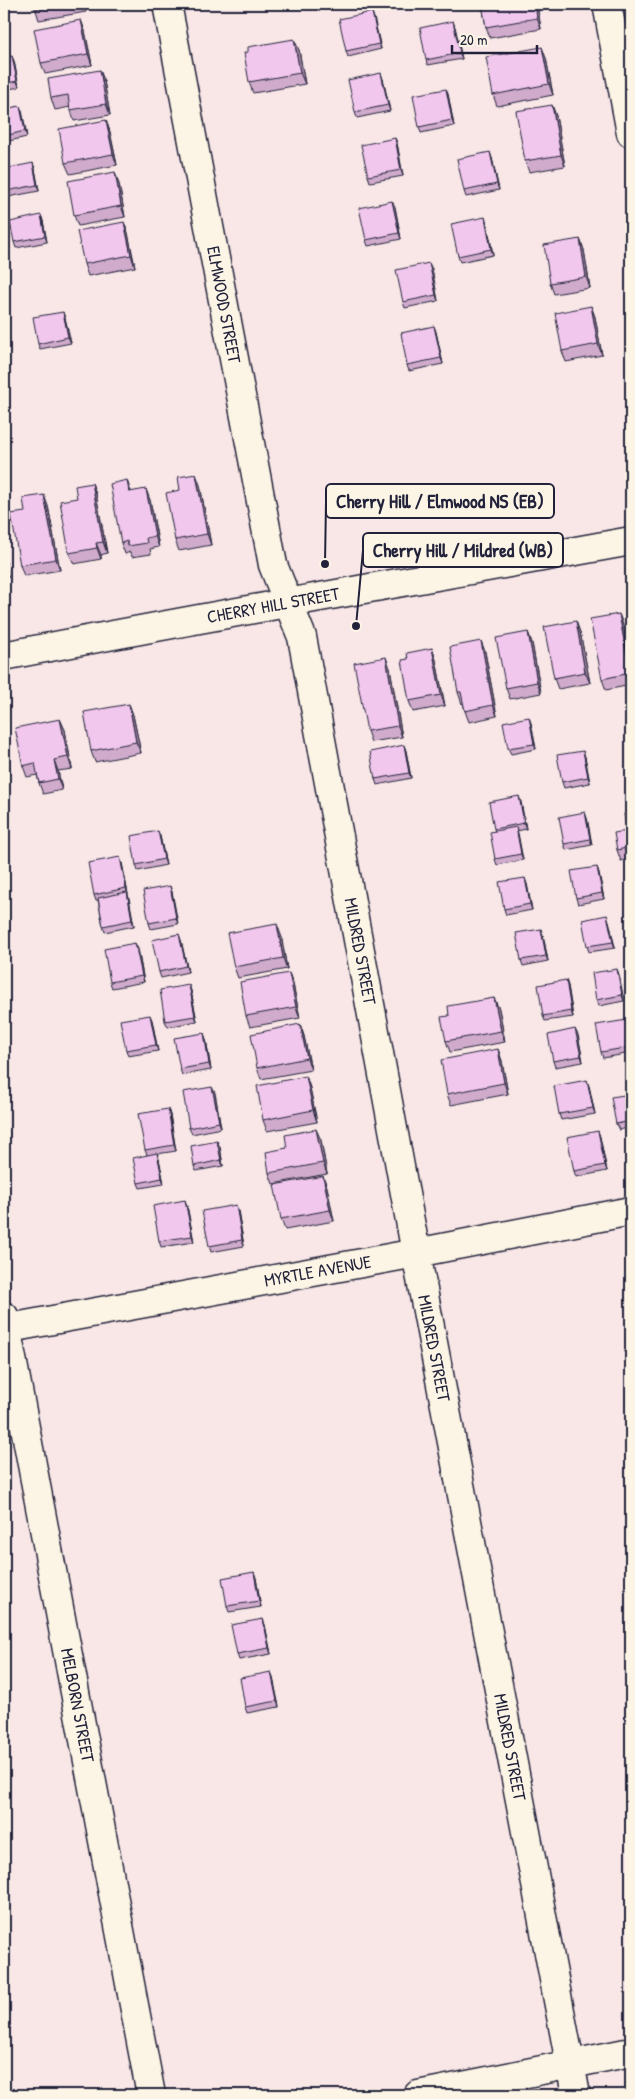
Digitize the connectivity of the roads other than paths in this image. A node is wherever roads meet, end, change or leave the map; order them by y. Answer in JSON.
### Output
{"nodes":[{"id":1,"x":167,"y":4,"type":"edge"},
{"id":2,"x":608,"y":4,"type":"edge"},
{"id":3,"x":631,"y":133,"type":"edge"},
{"id":4,"x":631,"y":541,"type":"edge"},
{"id":5,"x":288,"y":603,"type":"junction"},
{"id":6,"x":4,"y":656,"type":"edge"},
{"id":7,"x":631,"y":1211,"type":"edge"},
{"id":8,"x":416,"y":1253,"type":"junction"},
{"id":9,"x":5,"y":1325,"type":"edge"},
{"id":10,"x":631,"y":2052,"type":"edge"},
{"id":11,"x":570,"y":2065,"type":"junction"},
{"id":12,"x":151,"y":2095,"type":"edge"},
{"id":13,"x":418,"y":2095,"type":"edge"},
{"id":14,"x":576,"y":2095,"type":"edge"}],
"edges":[{"from":1,"to":5,"type":"street","name":"ELMWOOD STREET"},
{"from":2,"to":3,"type":"street"},
{"from":4,"to":5,"type":"street","name":"CHERRY HILL STREET"},
{"from":5,"to":6,"type":"street","name":"CHERRY HILL STREET"},
{"from":5,"to":8,"type":"street","name":"MILDRED STREET"},
{"from":7,"to":8,"type":"street","name":"MYRTLE AVENUE"},
{"from":8,"to":9,"type":"street","name":"MYRTLE AVENUE"},
{"from":8,"to":11,"type":"street","name":"MILDRED STREET"},
{"from":9,"to":12,"type":"street","name":"MELBORN STREET"},
{"from":10,"to":11,"type":"street"},
{"from":11,"to":13,"type":"street"},
{"from":11,"to":14,"type":"street","name":"MILDRED STREET"}]}
